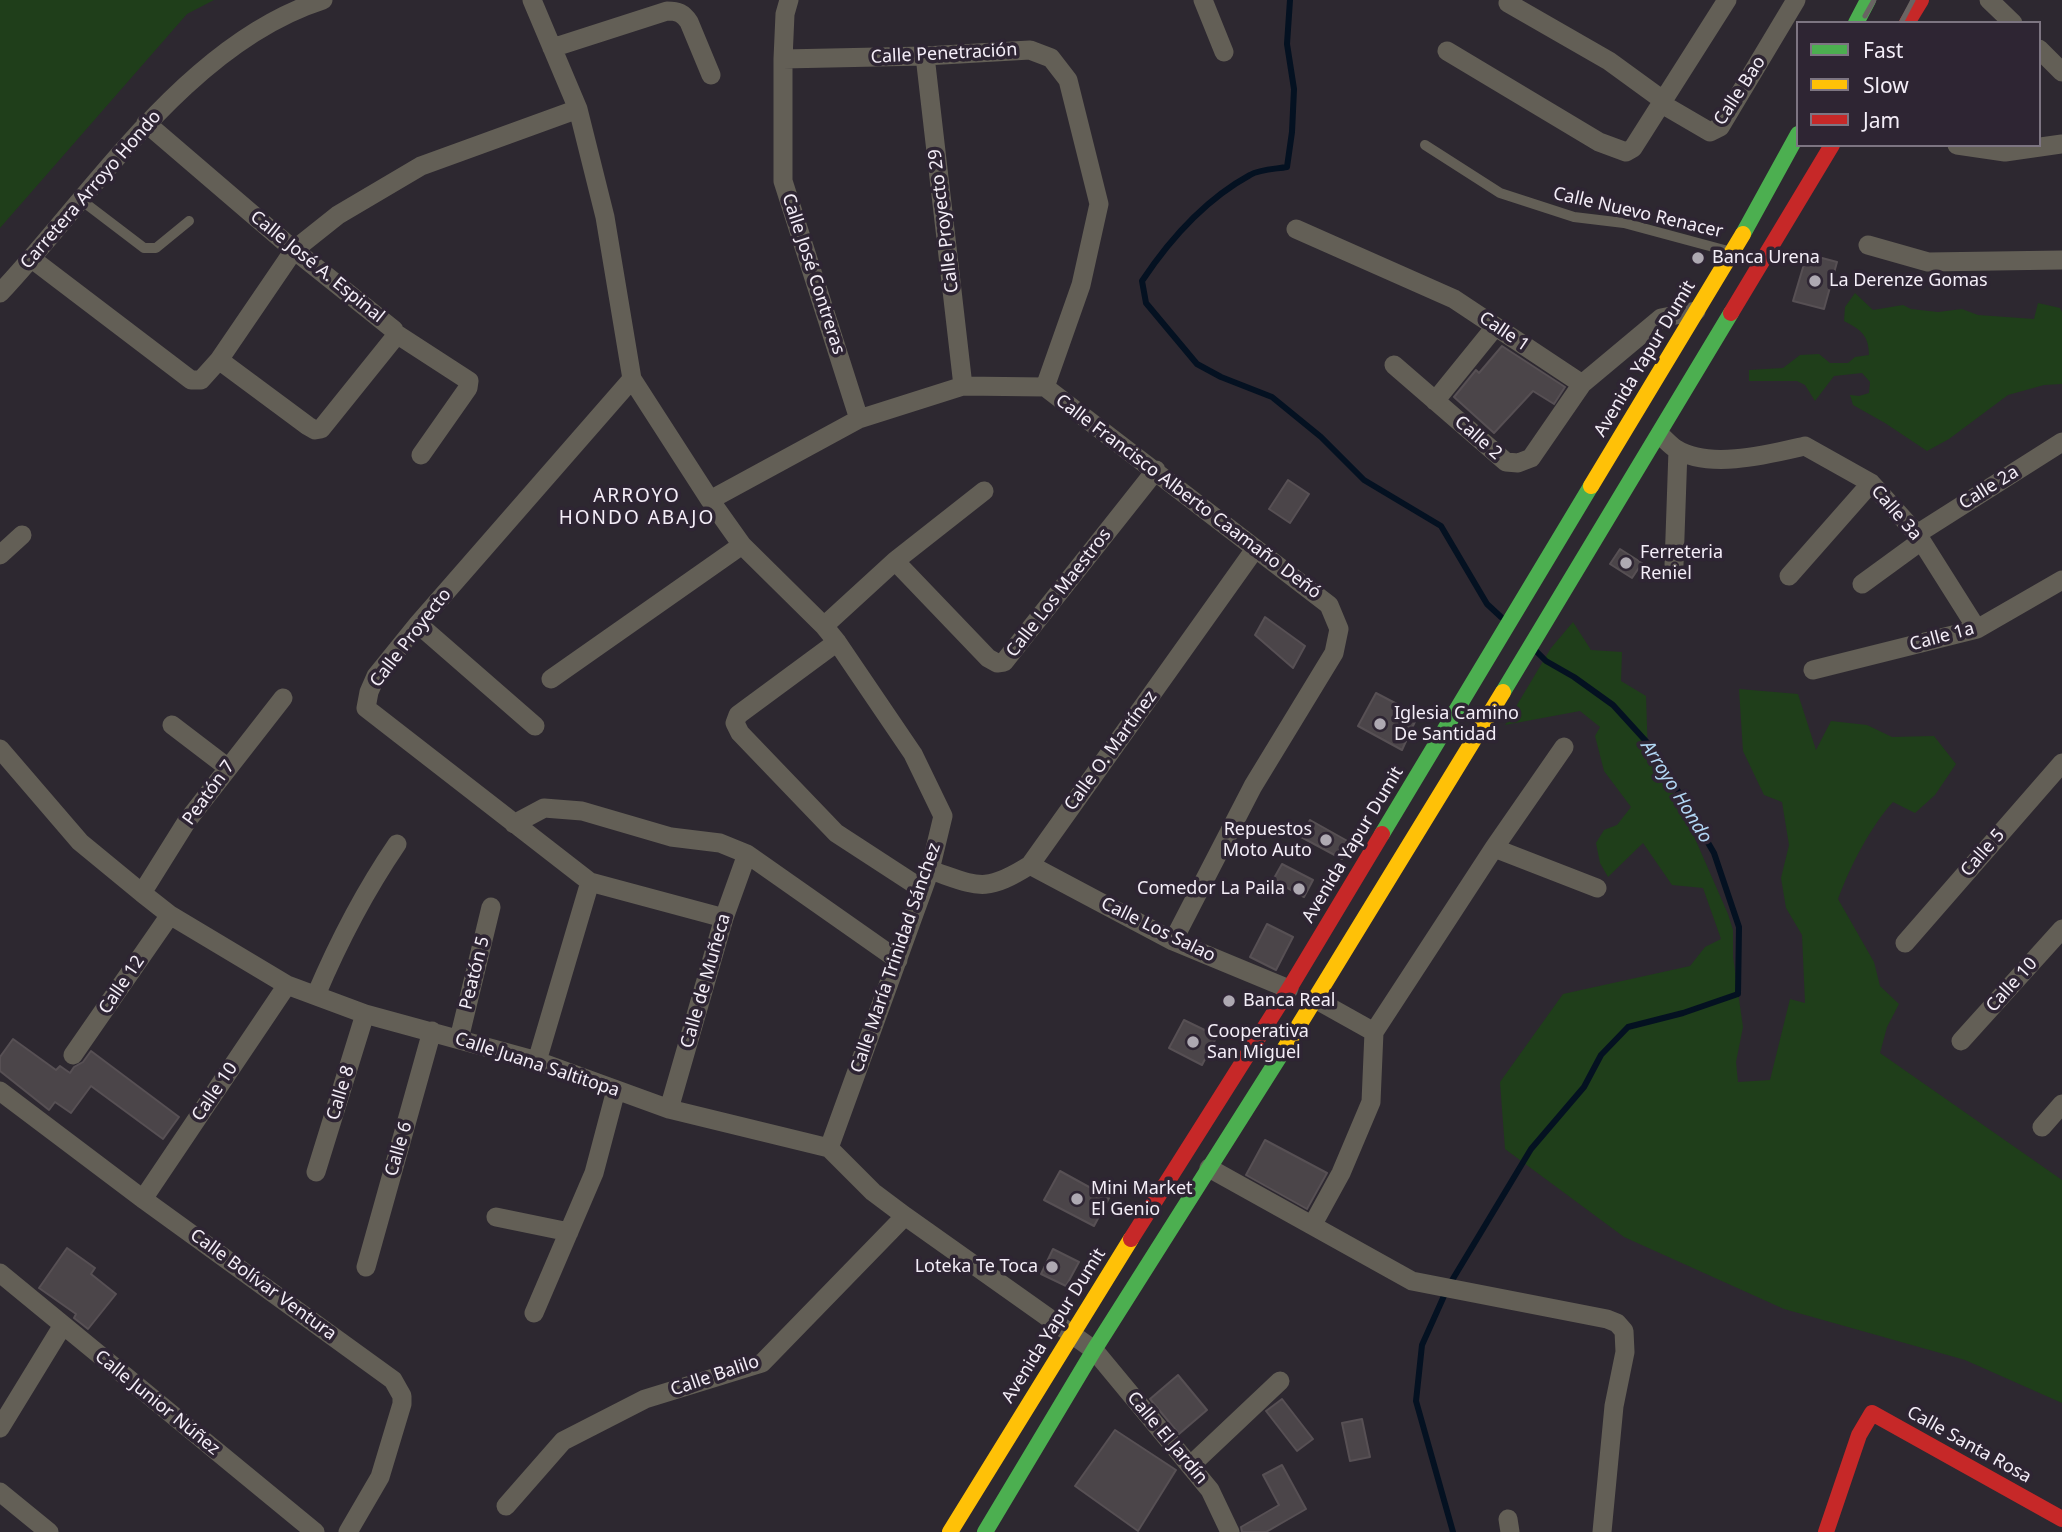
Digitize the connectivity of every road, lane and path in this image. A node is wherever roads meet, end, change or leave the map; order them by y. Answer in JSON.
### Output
{"nodes":[{"id":1,"x":323,"y":0,"type":"edge"},
{"id":2,"x":532,"y":0,"type":"edge"},
{"id":3,"x":789,"y":0,"type":"edge"},
{"id":4,"x":1203,"y":0,"type":"edge"},
{"id":5,"x":1727,"y":0,"type":"edge"},
{"id":6,"x":1796,"y":0,"type":"edge"},
{"id":7,"x":1868,"y":0,"type":"edge"},
{"id":8,"x":1921,"y":0,"type":"edge"},
{"id":9,"x":1990,"y":0,"type":"edge"},
{"id":10,"x":1508,"y":3,"type":"dead end"},
{"id":11,"x":1857,"y":21,"type":"edge"},
{"id":12,"x":1908,"y":21,"type":"edge"},
{"id":13,"x":2011,"y":21,"type":"edge"},
{"id":14,"x":552,"y":48,"type":"junction"},
{"id":15,"x":1447,"y":51,"type":"dead end"},
{"id":16,"x":2041,"y":51,"type":"edge"},
{"id":17,"x":1224,"y":52,"type":"dead end"},
{"id":18,"x":925,"y":56,"type":"junction"},
{"id":19,"x":783,"y":60,"type":"junction"},
{"id":20,"x":2062,"y":72,"type":"edge"},
{"id":21,"x":711,"y":75,"type":"dead end"},
{"id":22,"x":1663,"y":102,"type":"junction"},
{"id":23,"x":578,"y":109,"type":"junction"},
{"id":24,"x":146,"y":123,"type":"junction"},
{"id":25,"x":1796,"y":139,"type":"edge"},
{"id":26,"x":2062,"y":144,"type":"edge"},
{"id":27,"x":1425,"y":145,"type":"dead end"},
{"id":28,"x":1831,"y":147,"type":"edge"},
{"id":29,"x":1971,"y":147,"type":"edge"},
{"id":30,"x":2041,"y":147,"type":"edge"},
{"id":31,"x":2041,"y":147,"type":"edge"},
{"id":32,"x":81,"y":200,"type":"junction"},
{"id":33,"x":189,"y":221,"type":"dead end"},
{"id":34,"x":1296,"y":229,"type":"dead end"},
{"id":35,"x":1868,"y":245,"type":"dead end"},
{"id":36,"x":294,"y":250,"type":"junction"},
{"id":37,"x":1732,"y":252,"type":"junction"},
{"id":38,"x":32,"y":259,"type":"junction"},
{"id":39,"x":2062,"y":260,"type":"edge"},
{"id":40,"x":0,"y":293,"type":"edge"},
{"id":41,"x":1696,"y":311,"type":"junction"},
{"id":42,"x":1495,"y":327,"type":"junction"},
{"id":43,"x":395,"y":333,"type":"junction"},
{"id":44,"x":219,"y":360,"type":"junction"},
{"id":45,"x":1394,"y":365,"type":"dead end"},
{"id":46,"x":632,"y":379,"type":"junction"},
{"id":47,"x":1581,"y":384,"type":"junction"},
{"id":48,"x":963,"y":386,"type":"junction"},
{"id":49,"x":1045,"y":387,"type":"junction"},
{"id":50,"x":1435,"y":401,"type":"junction"},
{"id":51,"x":859,"y":419,"type":"junction"},
{"id":52,"x":1660,"y":435,"type":"junction"},
{"id":53,"x":2062,"y":442,"type":"edge"},
{"id":54,"x":1678,"y":450,"type":"junction"},
{"id":55,"x":421,"y":454,"type":"dead end"},
{"id":56,"x":1156,"y":470,"type":"junction"},
{"id":57,"x":1871,"y":483,"type":"junction"},
{"id":58,"x":984,"y":491,"type":"dead end"},
{"id":59,"x":710,"y":500,"type":"junction"},
{"id":60,"x":22,"y":536,"type":"dead end"},
{"id":61,"x":1919,"y":538,"type":"junction"},
{"id":62,"x":742,"y":545,"type":"junction"},
{"id":63,"x":1255,"y":549,"type":"junction"},
{"id":64,"x":0,"y":555,"type":"edge"},
{"id":65,"x":895,"y":561,"type":"junction"},
{"id":66,"x":1674,"y":565,"type":"dead end"},
{"id":67,"x":1789,"y":576,"type":"dead end"},
{"id":68,"x":2062,"y":580,"type":"edge"},
{"id":69,"x":1863,"y":584,"type":"dead end"},
{"id":70,"x":418,"y":624,"type":"junction"},
{"id":71,"x":824,"y":626,"type":"junction"},
{"id":72,"x":1978,"y":629,"type":"junction"},
{"id":73,"x":837,"y":642,"type":"junction"},
{"id":74,"x":1813,"y":670,"type":"dead end"},
{"id":75,"x":551,"y":679,"type":"dead end"},
{"id":76,"x":283,"y":698,"type":"dead end"},
{"id":77,"x":172,"y":725,"type":"dead end"},
{"id":78,"x":535,"y":726,"type":"dead end"},
{"id":79,"x":1564,"y":747,"type":"dead end"},
{"id":80,"x":0,"y":749,"type":"edge"},
{"id":81,"x":2062,"y":763,"type":"edge"},
{"id":82,"x":227,"y":767,"type":"junction"},
{"id":83,"x":514,"y":824,"type":"junction"},
{"id":84,"x":397,"y":844,"type":"dead end"},
{"id":85,"x":1494,"y":848,"type":"junction"},
{"id":86,"x":747,"y":854,"type":"junction"},
{"id":87,"x":1030,"y":865,"type":"junction"},
{"id":88,"x":930,"y":870,"type":"junction"},
{"id":89,"x":590,"y":882,"type":"junction"},
{"id":90,"x":1597,"y":888,"type":"dead end"},
{"id":91,"x":922,"y":889,"type":"junction"},
{"id":92,"x":142,"y":892,"type":"junction"},
{"id":93,"x":491,"y":907,"type":"dead end"},
{"id":94,"x":170,"y":915,"type":"junction"},
{"id":95,"x":724,"y":918,"type":"junction"},
{"id":96,"x":2062,"y":929,"type":"edge"},
{"id":97,"x":1173,"y":941,"type":"junction"},
{"id":98,"x":1905,"y":943,"type":"dead end"},
{"id":99,"x":898,"y":960,"type":"junction"},
{"id":100,"x":287,"y":985,"type":"junction"},
{"id":101,"x":1289,"y":989,"type":"junction"},
{"id":102,"x":316,"y":995,"type":"junction"},
{"id":103,"x":1315,"y":999,"type":"junction"},
{"id":104,"x":365,"y":1014,"type":"junction"},
{"id":105,"x":432,"y":1031,"type":"junction"},
{"id":106,"x":1374,"y":1032,"type":"junction"},
{"id":107,"x":459,"y":1039,"type":"junction"},
{"id":108,"x":1961,"y":1041,"type":"dead end"},
{"id":109,"x":74,"y":1055,"type":"dead end"},
{"id":110,"x":537,"y":1061,"type":"junction"},
{"id":111,"x":615,"y":1090,"type":"junction"},
{"id":112,"x":0,"y":1091,"type":"edge"},
{"id":113,"x":2062,"y":1104,"type":"edge"},
{"id":114,"x":669,"y":1110,"type":"junction"},
{"id":115,"x":2042,"y":1127,"type":"dead end"},
{"id":116,"x":829,"y":1148,"type":"junction"},
{"id":117,"x":1209,"y":1168,"type":"junction"},
{"id":118,"x":316,"y":1172,"type":"dead end"},
{"id":119,"x":143,"y":1199,"type":"junction"},
{"id":120,"x":905,"y":1216,"type":"junction"},
{"id":121,"x":496,"y":1217,"type":"dead end"},
{"id":122,"x":1313,"y":1224,"type":"junction"},
{"id":123,"x":569,"y":1232,"type":"junction"},
{"id":124,"x":366,"y":1267,"type":"dead end"},
{"id":125,"x":0,"y":1273,"type":"edge"},
{"id":126,"x":534,"y":1313,"type":"dead end"},
{"id":127,"x":63,"y":1325,"type":"junction"},
{"id":128,"x":1071,"y":1334,"type":"junction"},
{"id":129,"x":1094,"y":1350,"type":"junction"},
{"id":130,"x":1280,"y":1381,"type":"dead end"},
{"id":131,"x":0,"y":1428,"type":"edge"},
{"id":132,"x":1190,"y":1466,"type":"junction"},
{"id":133,"x":0,"y":1492,"type":"edge"},
{"id":134,"x":506,"y":1506,"type":"dead end"},
{"id":135,"x":2062,"y":1520,"type":"edge"},
{"id":136,"x":49,"y":1532,"type":"edge"},
{"id":137,"x":315,"y":1532,"type":"edge"},
{"id":138,"x":348,"y":1532,"type":"edge"},
{"id":139,"x":950,"y":1532,"type":"edge"},
{"id":140,"x":985,"y":1532,"type":"edge"},
{"id":141,"x":1230,"y":1532,"type":"edge"},
{"id":142,"x":1602,"y":1532,"type":"edge"},
{"id":143,"x":1826,"y":1532,"type":"edge"},
{"id":144,"x":2057,"y":1532,"type":"edge"}],
"edges":[{"from":1,"to":24,"type":"street","name":"Carretera Arroyo Hondo"},
{"from":2,"to":14,"type":"street","name":"Calle María Trinidad Sánchez"},
{"from":3,"to":19,"type":"street","name":"Calle José Contreras"},
{"from":4,"to":17,"type":"street"},
{"from":5,"to":22,"type":"street"},
{"from":6,"to":22,"type":"street","name":"Calle Bao"},
{"from":7,"to":11,"type":"main road"},
{"from":8,"to":12,"type":"main road"},
{"from":9,"to":13,"type":"street"},
{"from":10,"to":22,"type":"street"},
{"from":14,"to":21,"type":"street"},
{"from":14,"to":23,"type":"street","name":"Calle María Trinidad Sánchez"},
{"from":15,"to":22,"type":"street"},
{"from":16,"to":20,"type":"street"},
{"from":18,"to":19,"type":"street","name":"Calle Penetración"},
{"from":18,"to":48,"type":"street","name":"Calle Proyecto 29"},
{"from":18,"to":49,"type":"street","name":"Calle Penetración"},
{"from":19,"to":51,"type":"street","name":"Calle José Contreras"},
{"from":23,"to":36,"type":"street"},
{"from":23,"to":46,"type":"street","name":"Calle María Trinidad Sánchez"},
{"from":24,"to":32,"type":"street","name":"Carretera Arroyo Hondo"},
{"from":24,"to":36,"type":"street","name":"Calle José A. Espinal"},
{"from":25,"to":37,"type":"main road","name":"Avenida Yapur Dumit"},
{"from":26,"to":30,"type":"street"},
{"from":27,"to":37,"type":"lane","name":"Calle Nuevo Renacer"},
{"from":28,"to":52,"type":"main road"},
{"from":29,"to":31,"type":"street"},
{"from":32,"to":33,"type":"lane"},
{"from":32,"to":38,"type":"street","name":"Carretera Arroyo Hondo"},
{"from":34,"to":42,"type":"street","name":"Calle 1"},
{"from":35,"to":39,"type":"street"},
{"from":36,"to":43,"type":"street","name":"Calle José A. Espinal"},
{"from":36,"to":44,"type":"street"},
{"from":37,"to":41,"type":"main road","name":"Avenida Yapur Dumit"},
{"from":38,"to":40,"type":"street","name":"Carretera Arroyo Hondo"},
{"from":38,"to":44,"type":"street"},
{"from":41,"to":47,"type":"street"},
{"from":41,"to":101,"type":"main road","name":"Avenida Yapur Dumit"},
{"from":42,"to":47,"type":"street","name":"Calle 1"},
{"from":42,"to":50,"type":"street"},
{"from":43,"to":44,"type":"street","name":"Calle José A. Espinal"},
{"from":43,"to":55,"type":"street"},
{"from":45,"to":50,"type":"street","name":"Calle 2"},
{"from":46,"to":59,"type":"street","name":"Calle María Trinidad Sánchez"},
{"from":46,"to":70,"type":"street","name":"Calle Proyecto"},
{"from":47,"to":50,"type":"street","name":"Calle 2"},
{"from":48,"to":49,"type":"street"},
{"from":48,"to":51,"type":"street"},
{"from":49,"to":56,"type":"street","name":"Calle Francisco Alberto Caamaño Deñó"},
{"from":51,"to":59,"type":"street"},
{"from":52,"to":54,"type":"street","name":"Calle 3a"},
{"from":52,"to":103,"type":"main road"},
{"from":53,"to":61,"type":"street","name":"Calle 2a"},
{"from":54,"to":57,"type":"street","name":"Calle 3a"},
{"from":54,"to":66,"type":"street"},
{"from":56,"to":63,"type":"street","name":"Calle Francisco Alberto Caamaño Deñó"},
{"from":56,"to":65,"type":"street","name":"Calle Los Maestros"},
{"from":57,"to":61,"type":"street","name":"Calle 3a"},
{"from":57,"to":67,"type":"street"},
{"from":58,"to":65,"type":"street"},
{"from":59,"to":62,"type":"street","name":"Calle María Trinidad Sánchez"},
{"from":60,"to":64,"type":"street"},
{"from":61,"to":69,"type":"street","name":"Calle 2a"},
{"from":61,"to":72,"type":"street","name":"Calle 3a"},
{"from":62,"to":71,"type":"street","name":"Calle María Trinidad Sánchez"},
{"from":62,"to":75,"type":"street"},
{"from":63,"to":87,"type":"street","name":"Calle O. Martínez"},
{"from":63,"to":97,"type":"street","name":"Calle Francisco Alberto Caamaño Deñó"},
{"from":65,"to":71,"type":"street"},
{"from":68,"to":72,"type":"street","name":"Calle 1a"},
{"from":70,"to":78,"type":"street"},
{"from":70,"to":83,"type":"street","name":"Calle Proyecto"},
{"from":71,"to":73,"type":"street","name":"Calle María Trinidad Sánchez"},
{"from":72,"to":74,"type":"street","name":"Calle 1a"},
{"from":73,"to":88,"type":"street","name":"Calle María Trinidad Sánchez"},
{"from":73,"to":91,"type":"street"},
{"from":76,"to":82,"type":"street","name":"Peatón 7"},
{"from":77,"to":82,"type":"street"},
{"from":79,"to":85,"type":"street"},
{"from":80,"to":92,"type":"street","name":"Calle Juana Saltitopa"},
{"from":81,"to":98,"type":"street","name":"Calle 5"},
{"from":82,"to":92,"type":"street","name":"Peatón 7"},
{"from":83,"to":86,"type":"street"},
{"from":83,"to":89,"type":"street","name":"Calle Proyecto"},
{"from":84,"to":102,"type":"street"},
{"from":85,"to":90,"type":"street"},
{"from":85,"to":106,"type":"street"},
{"from":86,"to":95,"type":"street","name":"Calle de Muñeca"},
{"from":86,"to":99,"type":"street"},
{"from":87,"to":88,"type":"street","name":"Calle O. Martínez"},
{"from":87,"to":97,"type":"street","name":"Calle Los Salao"},
{"from":88,"to":91,"type":"street","name":"Calle María Trinidad Sánchez"},
{"from":89,"to":95,"type":"street","name":"Calle Proyecto"},
{"from":89,"to":110,"type":"street"},
{"from":91,"to":99,"type":"street","name":"Calle María Trinidad Sánchez"},
{"from":92,"to":94,"type":"street","name":"Calle Juana Saltitopa"},
{"from":93,"to":107,"type":"street","name":"Peatón 5"},
{"from":94,"to":100,"type":"street","name":"Calle Juana Saltitopa"},
{"from":94,"to":109,"type":"street","name":"Calle 12"},
{"from":95,"to":114,"type":"street","name":"Calle de Muñeca"},
{"from":96,"to":108,"type":"street","name":"Calle 10"},
{"from":97,"to":101,"type":"street","name":"Calle Los Salao"},
{"from":99,"to":116,"type":"street","name":"Calle María Trinidad Sánchez"},
{"from":100,"to":102,"type":"street","name":"Calle Juana Saltitopa"},
{"from":100,"to":119,"type":"street","name":"Calle 10"},
{"from":101,"to":128,"type":"main road","name":"Avenida Yapur Dumit"},
{"from":102,"to":104,"type":"street","name":"Calle Juana Saltitopa"},
{"from":103,"to":106,"type":"street"},
{"from":103,"to":117,"type":"main road"},
{"from":104,"to":105,"type":"street","name":"Calle Juana Saltitopa"},
{"from":104,"to":118,"type":"street","name":"Calle 8"},
{"from":105,"to":107,"type":"street","name":"Calle Juana Saltitopa"},
{"from":105,"to":124,"type":"street","name":"Calle 6"},
{"from":106,"to":122,"type":"street"},
{"from":107,"to":110,"type":"street","name":"Calle Juana Saltitopa"},
{"from":110,"to":111,"type":"street","name":"Calle Juana Saltitopa"},
{"from":111,"to":114,"type":"street","name":"Calle Juana Saltitopa"},
{"from":111,"to":123,"type":"street"},
{"from":112,"to":119,"type":"street","name":"Calle Bolívar Ventura"},
{"from":113,"to":115,"type":"street"},
{"from":114,"to":116,"type":"street","name":"Calle Juana Saltitopa"},
{"from":116,"to":120,"type":"street"},
{"from":117,"to":122,"type":"street"},
{"from":117,"to":129,"type":"main road"},
{"from":119,"to":138,"type":"street","name":"Calle Bolívar Ventura"},
{"from":120,"to":128,"type":"street"},
{"from":120,"to":134,"type":"street","name":"Calle Balilo"},
{"from":121,"to":123,"type":"street"},
{"from":122,"to":142,"type":"street"},
{"from":123,"to":126,"type":"street"},
{"from":125,"to":127,"type":"street","name":"Calle Junior Núñez"},
{"from":127,"to":131,"type":"street"},
{"from":127,"to":137,"type":"street","name":"Calle Junior Núñez"},
{"from":128,"to":129,"type":"street"},
{"from":128,"to":139,"type":"main road","name":"Avenida Yapur Dumit"},
{"from":129,"to":132,"type":"street","name":"Calle El Jardín"},
{"from":129,"to":140,"type":"main road"},
{"from":130,"to":132,"type":"street"},
{"from":132,"to":141,"type":"street","name":"Calle El Jardín"},
{"from":133,"to":136,"type":"street"},
{"from":135,"to":143,"type":"main road","name":"Calle Santa Rosa"},
{"from":135,"to":144,"type":"lane"}]}
